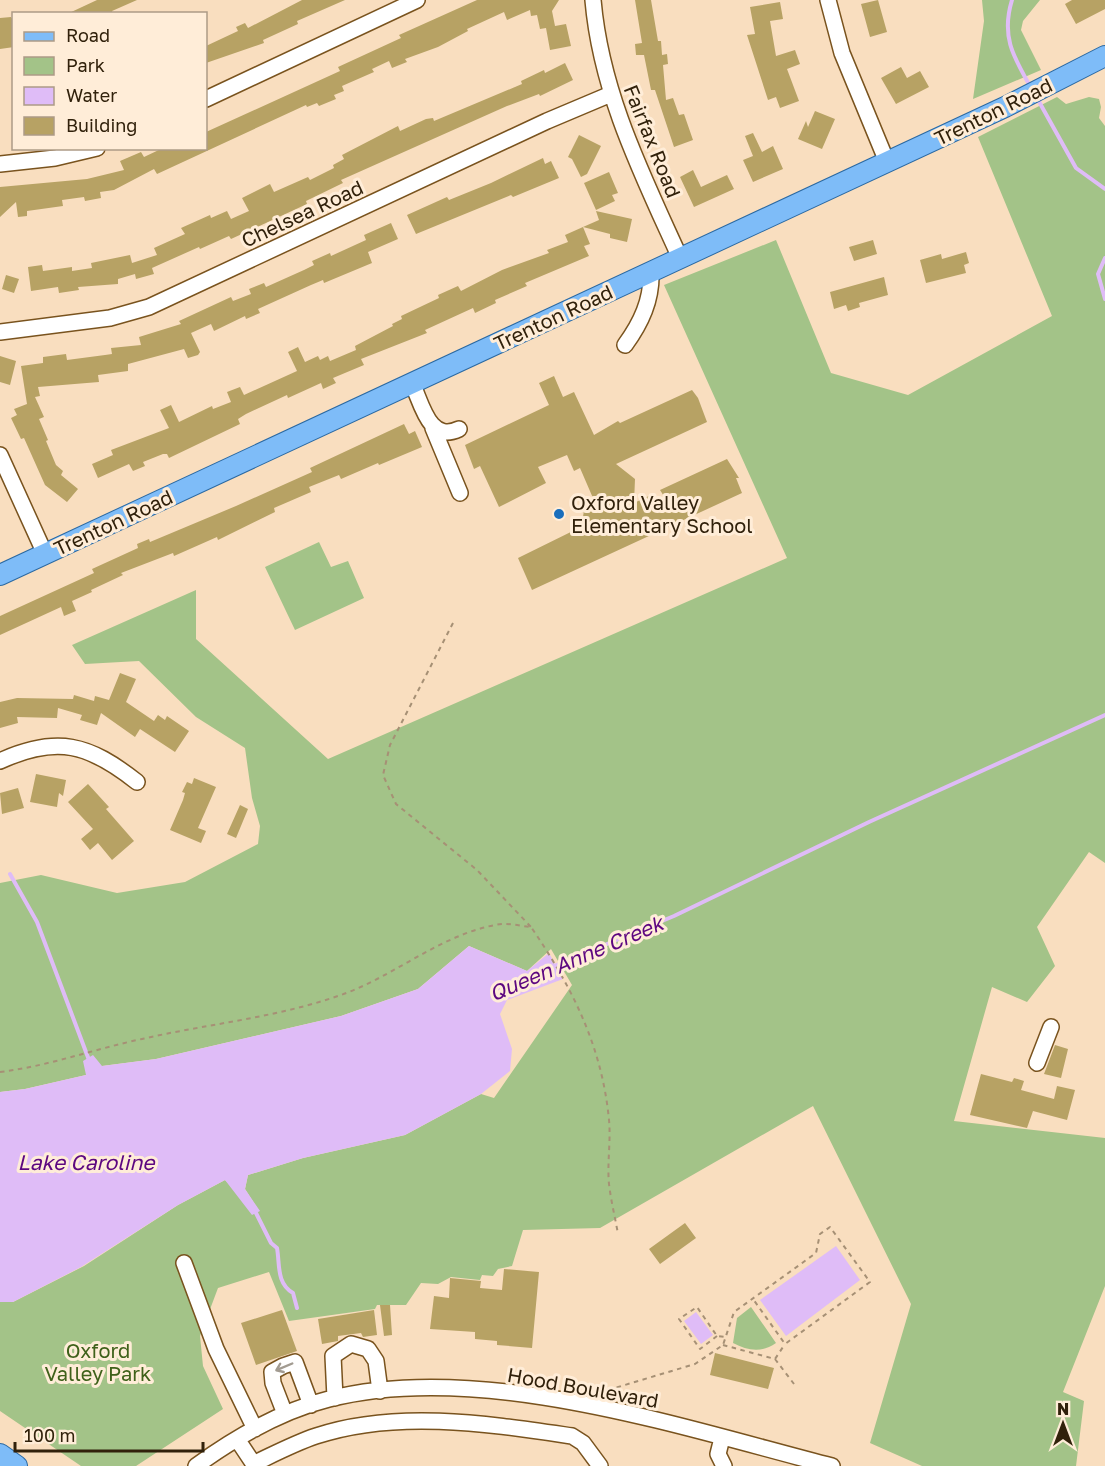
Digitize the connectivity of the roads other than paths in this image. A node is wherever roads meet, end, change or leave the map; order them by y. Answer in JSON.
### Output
{"nodes":[{"id":1,"x":417,"y":0,"type":"edge"},
{"id":2,"x":593,"y":0,"type":"edge"},
{"id":3,"x":828,"y":0,"type":"edge"},
{"id":4,"x":1105,"y":56,"type":"edge"},
{"id":5,"x":611,"y":94,"type":"junction"},
{"id":6,"x":207,"y":99,"type":"edge"},
{"id":7,"x":86,"y":150,"type":"edge"},
{"id":8,"x":887,"y":162,"type":"junction"},
{"id":9,"x":0,"y":165,"type":"edge"},
{"id":10,"x":680,"y":258,"type":"junction"},
{"id":11,"x":651,"y":272,"type":"junction"},
{"id":12,"x":0,"y":332,"type":"edge"},
{"id":13,"x":625,"y":345,"type":"dead end"},
{"id":14,"x":412,"y":383,"type":"junction"},
{"id":15,"x":433,"y":428,"type":"junction"},
{"id":16,"x":459,"y":429,"type":"dead end"},
{"id":17,"x":0,"y":455,"type":"edge"},
{"id":18,"x":460,"y":493,"type":"dead end"},
{"id":19,"x":45,"y":554,"type":"junction"},
{"id":20,"x":0,"y":575,"type":"edge"},
{"id":21,"x":0,"y":761,"type":"edge"},
{"id":22,"x":137,"y":782,"type":"dead end"},
{"id":23,"x":1051,"y":1027,"type":"dead end"},
{"id":24,"x":1037,"y":1063,"type":"dead end"},
{"id":25,"x":184,"y":1263,"type":"dead end"},
{"id":26,"x":380,"y":1390,"type":"junction"},
{"id":27,"x":335,"y":1398,"type":"junction"},
{"id":28,"x":310,"y":1404,"type":"junction"},
{"id":29,"x":285,"y":1414,"type":"junction"},
{"id":30,"x":255,"y":1429,"type":"junction"},
{"id":31,"x":722,"y":1438,"type":"junction"},
{"id":32,"x":237,"y":1439,"type":"junction"},
{"id":33,"x":0,"y":1454,"type":"edge"},
{"id":34,"x":254,"y":1465,"type":"edge"},
{"id":35,"x":16,"y":1466,"type":"edge"},
{"id":36,"x":196,"y":1466,"type":"edge"},
{"id":37,"x":600,"y":1466,"type":"edge"},
{"id":38,"x":724,"y":1466,"type":"edge"},
{"id":39,"x":832,"y":1466,"type":"edge"}],
"edges":[{"from":1,"to":6,"type":"street"},
{"from":2,"to":5,"type":"street","name":"Fairfax Road"},
{"from":3,"to":8,"type":"street"},
{"from":4,"to":8,"type":"main road","name":"Trenton Road"},
{"from":5,"to":10,"type":"street","name":"Fairfax Road"},
{"from":5,"to":12,"type":"street","name":"Chelsea Road"},
{"from":7,"to":9,"type":"street"},
{"from":8,"to":10,"type":"main road","name":"Trenton Road"},
{"from":10,"to":11,"type":"main road","name":"Trenton Road"},
{"from":11,"to":13,"type":"street"},
{"from":11,"to":14,"type":"main road","name":"Trenton Road"},
{"from":14,"to":15,"type":"street"},
{"from":14,"to":19,"type":"main road","name":"Trenton Road"},
{"from":15,"to":16,"type":"street"},
{"from":15,"to":18,"type":"street"},
{"from":17,"to":19,"type":"street"},
{"from":19,"to":20,"type":"main road","name":"Trenton Road"},
{"from":21,"to":22,"type":"street"},
{"from":23,"to":24,"type":"street"},
{"from":25,"to":30,"type":"street"},
{"from":26,"to":27,"type":"street","name":"Hood Boulevard"},
{"from":26,"to":27,"type":"street"},
{"from":26,"to":31,"type":"street","name":"Hood Boulevard"},
{"from":27,"to":28,"type":"street","name":"Hood Boulevard"},
{"from":28,"to":29,"type":"street","name":"Hood Boulevard"},
{"from":28,"to":29,"type":"street","one_way":true},
{"from":29,"to":30,"type":"street","name":"Hood Boulevard"},
{"from":30,"to":32,"type":"street","name":"Hood Boulevard"},
{"from":31,"to":38,"type":"street"},
{"from":31,"to":39,"type":"street","name":"Hood Boulevard"},
{"from":32,"to":34,"type":"street"},
{"from":32,"to":36,"type":"street","name":"Hood Boulevard"},
{"from":33,"to":35,"type":"main road"},
{"from":34,"to":37,"type":"street"}]}
